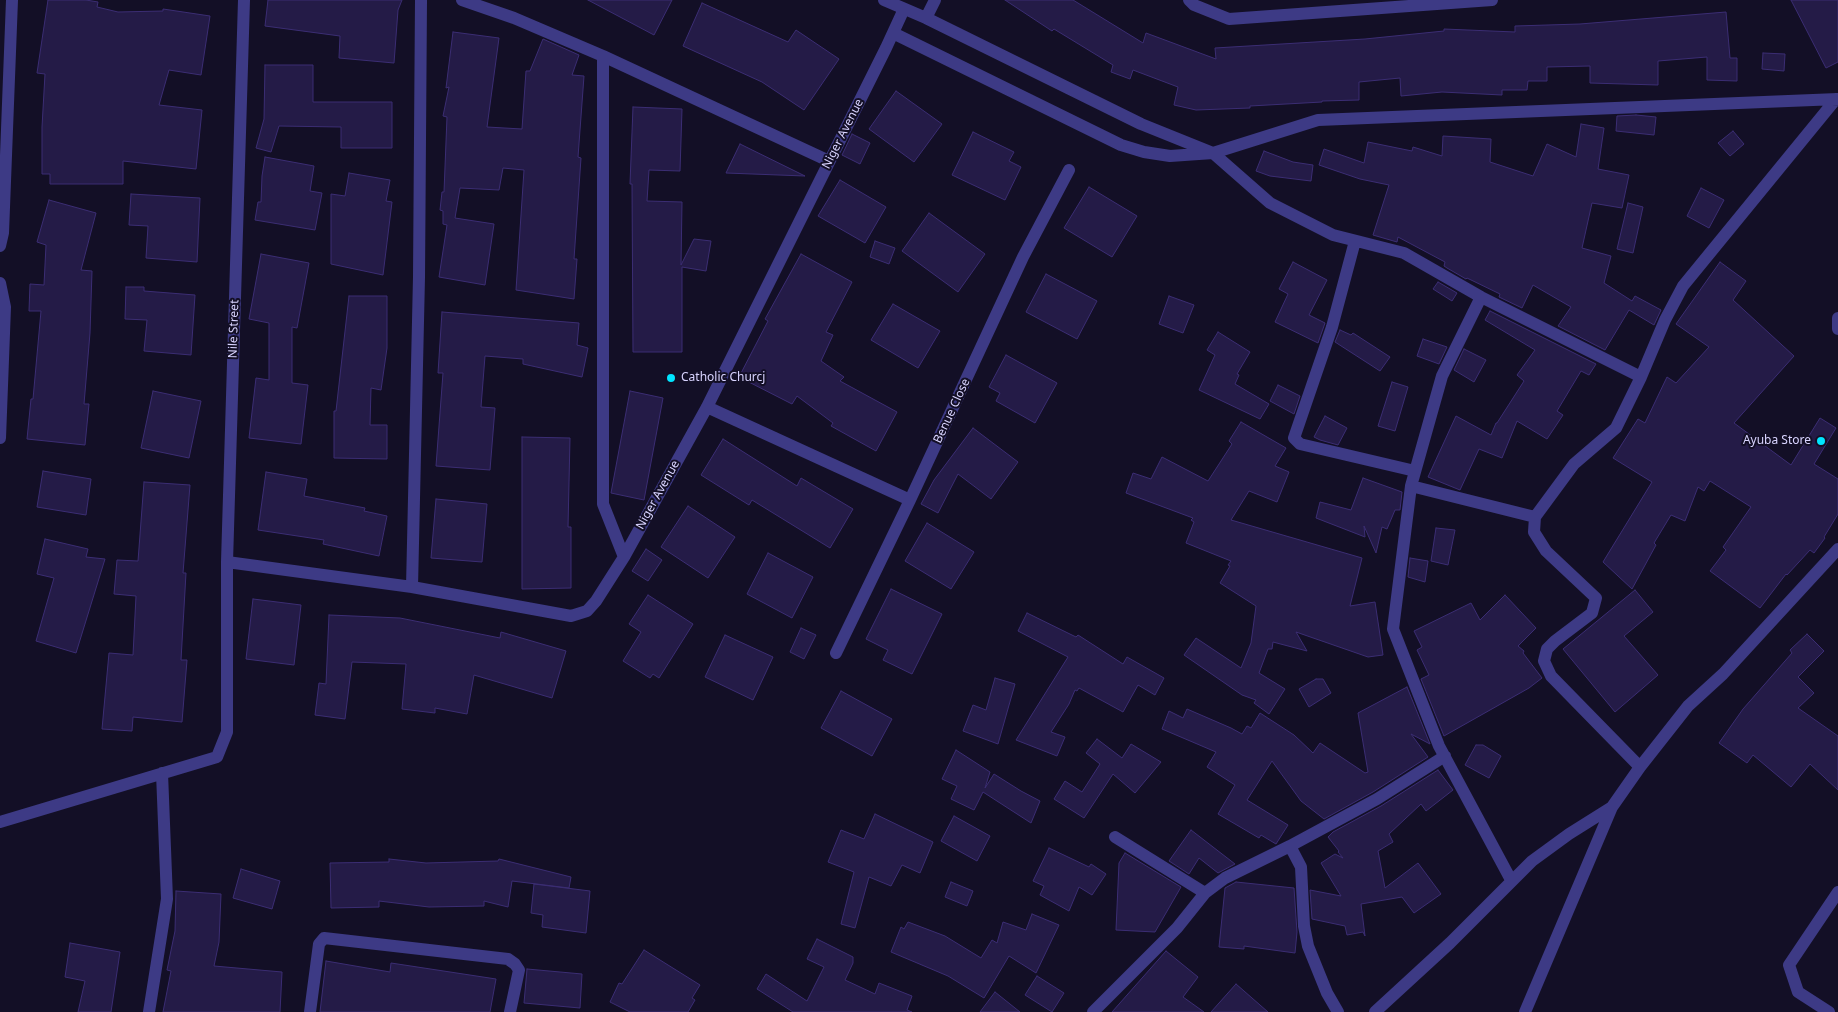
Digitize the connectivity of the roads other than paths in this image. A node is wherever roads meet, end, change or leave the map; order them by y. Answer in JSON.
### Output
{"nodes":[{"id":1,"x":12,"y":0,"type":"edge"},
{"id":2,"x":244,"y":0,"type":"edge"},
{"id":3,"x":421,"y":0,"type":"edge"},
{"id":4,"x":462,"y":0,"type":"edge"},
{"id":5,"x":884,"y":0,"type":"edge"},
{"id":6,"x":935,"y":0,"type":"edge"},
{"id":7,"x":1189,"y":0,"type":"edge"},
{"id":8,"x":1492,"y":0,"type":"edge"},
{"id":9,"x":904,"y":9,"type":"junction"},
{"id":10,"x":926,"y":18,"type":"junction"},
{"id":11,"x":893,"y":34,"type":"junction"},
{"id":12,"x":603,"y":56,"type":"junction"},
{"id":13,"x":1837,"y":99,"type":"edge"},
{"id":14,"x":1213,"y":153,"type":"junction"},
{"id":15,"x":829,"y":161,"type":"junction"},
{"id":16,"x":1069,"y":170,"type":"dead end"},
{"id":17,"x":1355,"y":241,"type":"junction"},
{"id":18,"x":0,"y":246,"type":"edge"},
{"id":19,"x":0,"y":283,"type":"edge"},
{"id":20,"x":1481,"y":297,"type":"junction"},
{"id":21,"x":1838,"y":318,"type":"edge"},
{"id":22,"x":1838,"y":329,"type":"edge"},
{"id":23,"x":1641,"y":377,"type":"junction"},
{"id":24,"x":707,"y":407,"type":"junction"},
{"id":25,"x":0,"y":438,"type":"edge"},
{"id":26,"x":1415,"y":471,"type":"junction"},
{"id":27,"x":1411,"y":486,"type":"junction"},
{"id":28,"x":910,"y":500,"type":"junction"},
{"id":29,"x":1535,"y":517,"type":"junction"},
{"id":30,"x":1838,"y":549,"type":"edge"},
{"id":31,"x":624,"y":557,"type":"junction"},
{"id":32,"x":227,"y":562,"type":"junction"},
{"id":33,"x":412,"y":587,"type":"junction"},
{"id":34,"x":836,"y":653,"type":"dead end"},
{"id":35,"x":1444,"y":756,"type":"junction"},
{"id":36,"x":1640,"y":767,"type":"junction"},
{"id":37,"x":162,"y":773,"type":"junction"},
{"id":38,"x":1612,"y":807,"type":"junction"},
{"id":39,"x":0,"y":822,"type":"edge"},
{"id":40,"x":1115,"y":836,"type":"dead end"},
{"id":41,"x":1290,"y":846,"type":"junction"},
{"id":42,"x":1512,"y":880,"type":"junction"},
{"id":43,"x":1838,"y":892,"type":"edge"},
{"id":44,"x":1205,"y":893,"type":"junction"},
{"id":45,"x":149,"y":1012,"type":"edge"},
{"id":46,"x":310,"y":1012,"type":"edge"},
{"id":47,"x":510,"y":1012,"type":"edge"},
{"id":48,"x":1093,"y":1012,"type":"edge"},
{"id":49,"x":1338,"y":1012,"type":"edge"},
{"id":50,"x":1376,"y":1012,"type":"edge"},
{"id":51,"x":1525,"y":1012,"type":"edge"},
{"id":52,"x":1829,"y":1012,"type":"edge"}],
"edges":[{"from":1,"to":18,"type":"street"},
{"from":2,"to":32,"type":"street","name":"Nile Street"},
{"from":3,"to":33,"type":"street"},
{"from":4,"to":12,"type":"street"},
{"from":5,"to":9,"type":"street"},
{"from":6,"to":10,"type":"street"},
{"from":7,"to":8,"type":"street"},
{"from":9,"to":10,"type":"street"},
{"from":9,"to":11,"type":"street","name":"Niger Avenue"},
{"from":10,"to":14,"type":"street"},
{"from":11,"to":14,"type":"street"},
{"from":11,"to":15,"type":"street","name":"Niger Avenue"},
{"from":12,"to":15,"type":"street"},
{"from":12,"to":31,"type":"street"},
{"from":13,"to":14,"type":"street"},
{"from":13,"to":23,"type":"street"},
{"from":14,"to":17,"type":"street"},
{"from":15,"to":24,"type":"street","name":"Niger Avenue"},
{"from":16,"to":28,"type":"street","name":"Benue Close"},
{"from":17,"to":20,"type":"street"},
{"from":17,"to":26,"type":"street"},
{"from":19,"to":25,"type":"street"},
{"from":20,"to":23,"type":"street"},
{"from":20,"to":26,"type":"street"},
{"from":21,"to":22,"type":"street"},
{"from":23,"to":29,"type":"street"},
{"from":24,"to":28,"type":"street"},
{"from":24,"to":31,"type":"street","name":"Niger Avenue"},
{"from":26,"to":27,"type":"street"},
{"from":27,"to":29,"type":"street"},
{"from":27,"to":35,"type":"street"},
{"from":28,"to":34,"type":"street","name":"Benue Close"},
{"from":29,"to":36,"type":"street"},
{"from":30,"to":36,"type":"street"},
{"from":31,"to":33,"type":"street","name":"Niger Avenue"},
{"from":32,"to":33,"type":"street","name":"Niger Avenue"},
{"from":32,"to":37,"type":"street","name":"Nile Street"},
{"from":35,"to":41,"type":"street"},
{"from":35,"to":42,"type":"street"},
{"from":36,"to":38,"type":"street"},
{"from":37,"to":39,"type":"street"},
{"from":37,"to":45,"type":"street"},
{"from":38,"to":42,"type":"street"},
{"from":38,"to":51,"type":"street"},
{"from":40,"to":44,"type":"street"},
{"from":41,"to":44,"type":"street"},
{"from":41,"to":49,"type":"street"},
{"from":42,"to":50,"type":"street"},
{"from":43,"to":52,"type":"street"},
{"from":44,"to":48,"type":"street"},
{"from":46,"to":47,"type":"street"}]}
